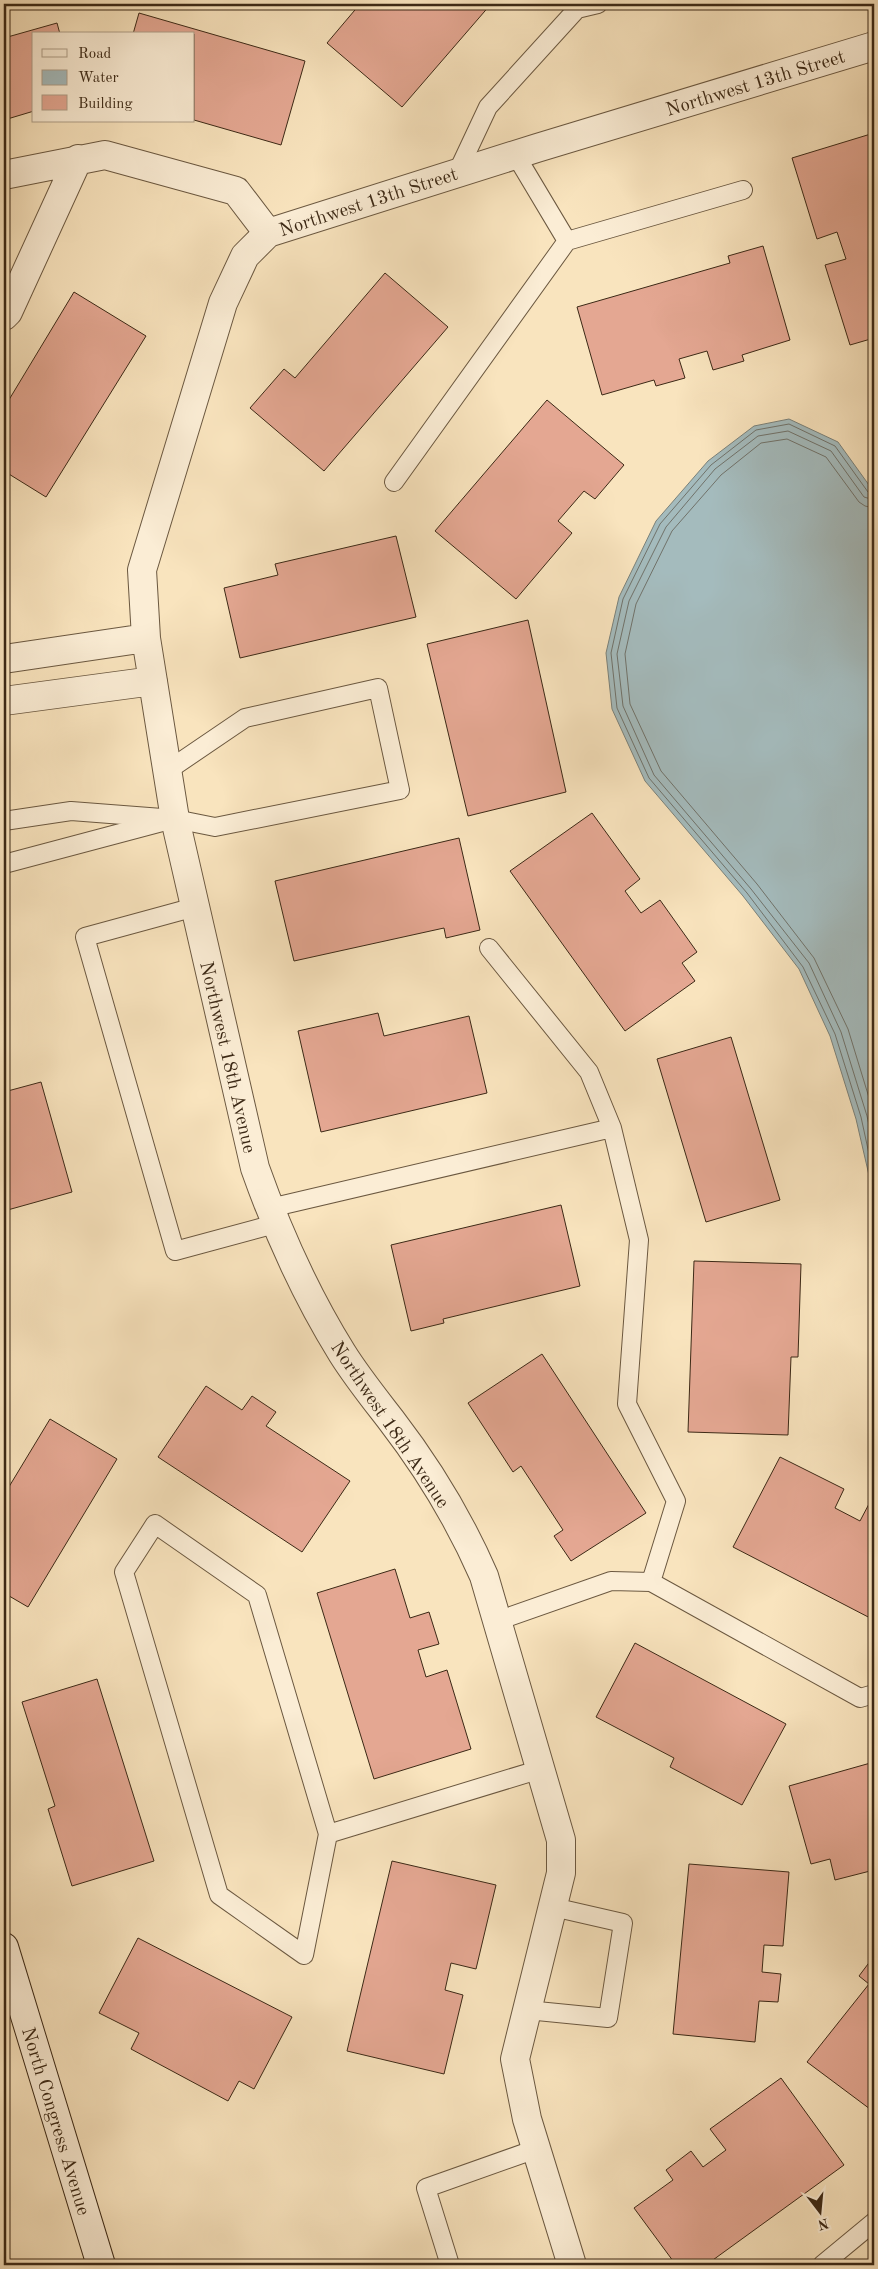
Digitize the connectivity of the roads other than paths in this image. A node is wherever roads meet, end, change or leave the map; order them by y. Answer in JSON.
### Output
{"nodes":[{"id":1,"x":598,"y":4,"type":"edge"},
{"id":2,"x":874,"y":46,"type":"edge"},
{"id":3,"x":516,"y":154,"type":"junction"},
{"id":4,"x":78,"y":159,"type":"junction"},
{"id":5,"x":457,"y":173,"type":"junction"},
{"id":6,"x":4,"y":176,"type":"edge"},
{"id":7,"x":743,"y":190,"type":"dead end"},
{"id":8,"x":268,"y":233,"type":"junction"},
{"id":9,"x":567,"y":241,"type":"junction"},
{"id":10,"x":4,"y":316,"type":"edge"},
{"id":11,"x":394,"y":482,"type":"dead end"},
{"id":12,"x":146,"y":638,"type":"junction"},
{"id":13,"x":4,"y":659,"type":"edge"},
{"id":14,"x":152,"y":681,"type":"junction"},
{"id":15,"x":4,"y":701,"type":"edge"},
{"id":16,"x":167,"y":771,"type":"junction"},
{"id":17,"x":174,"y":819,"type":"junction"},
{"id":18,"x":4,"y":821,"type":"edge"},
{"id":19,"x":4,"y":864,"type":"edge"},
{"id":20,"x":195,"y":907,"type":"junction"},
{"id":21,"x":489,"y":948,"type":"dead end"},
{"id":22,"x":612,"y":1128,"type":"junction"},
{"id":23,"x":272,"y":1216,"type":"junction"},
{"id":24,"x":651,"y":1582,"type":"junction"},
{"id":25,"x":497,"y":1620,"type":"junction"},
{"id":26,"x":874,"y":1694,"type":"edge"},
{"id":27,"x":541,"y":1769,"type":"junction"},
{"id":28,"x":328,"y":1834,"type":"junction"},
{"id":29,"x":553,"y":1907,"type":"junction"},
{"id":30,"x":4,"y":1947,"type":"edge"},
{"id":31,"x":527,"y":2010,"type":"junction"},
{"id":32,"x":536,"y":2149,"type":"junction"},
{"id":33,"x":874,"y":2222,"type":"edge"},
{"id":34,"x":874,"y":2238,"type":"edge"},
{"id":35,"x":847,"y":2245,"type":"junction"},
{"id":36,"x":102,"y":2265,"type":"edge"},
{"id":37,"x":450,"y":2265,"type":"edge"},
{"id":38,"x":572,"y":2265,"type":"edge"},
{"id":39,"x":822,"y":2265,"type":"edge"}],
"edges":[{"from":1,"to":5,"type":"lane"},
{"from":2,"to":3,"type":"street","name":"Northwest 13th Street"},
{"from":3,"to":5,"type":"street","name":"Northwest 13th Street"},
{"from":3,"to":9,"type":"lane"},
{"from":4,"to":6,"type":"street"},
{"from":4,"to":8,"type":"street"},
{"from":4,"to":10,"type":"street"},
{"from":5,"to":8,"type":"street","name":"Northwest 13th Street"},
{"from":7,"to":9,"type":"lane"},
{"from":8,"to":12,"type":"street","name":"Northwest 13th Street"},
{"from":9,"to":11,"type":"lane"},
{"from":12,"to":13,"type":"street"},
{"from":12,"to":14,"type":"street","name":"Northwest 18th Avenue"},
{"from":14,"to":15,"type":"street"},
{"from":14,"to":16,"type":"street","name":"Northwest 18th Avenue"},
{"from":16,"to":17,"type":"street","name":"Northwest 18th Avenue"},
{"from":16,"to":17,"type":"lane"},
{"from":17,"to":18,"type":"lane"},
{"from":17,"to":19,"type":"lane"},
{"from":17,"to":20,"type":"street","name":"Northwest 18th Avenue"},
{"from":20,"to":23,"type":"street","name":"Northwest 18th Avenue"},
{"from":20,"to":23,"type":"lane"},
{"from":21,"to":22,"type":"lane"},
{"from":22,"to":23,"type":"lane"},
{"from":22,"to":24,"type":"lane"},
{"from":23,"to":25,"type":"street","name":"Northwest 18th Avenue"},
{"from":24,"to":25,"type":"lane"},
{"from":24,"to":26,"type":"lane"},
{"from":25,"to":27,"type":"street","name":"Northwest 18th Avenue"},
{"from":27,"to":28,"type":"lane"},
{"from":27,"to":29,"type":"street","name":"Northwest 18th Avenue"},
{"from":28,"to":28,"type":"lane"},
{"from":29,"to":31,"type":"street","name":"Northwest 18th Avenue"},
{"from":29,"to":31,"type":"lane"},
{"from":30,"to":36,"type":"street","name":"North Congress Avenue"},
{"from":31,"to":32,"type":"street","name":"Northwest 18th Avenue"},
{"from":32,"to":37,"type":"lane"},
{"from":32,"to":38,"type":"street","name":"Northwest 18th Avenue"},
{"from":33,"to":35,"type":"lane"},
{"from":34,"to":35,"type":"lane"},
{"from":35,"to":39,"type":"lane"}]}
